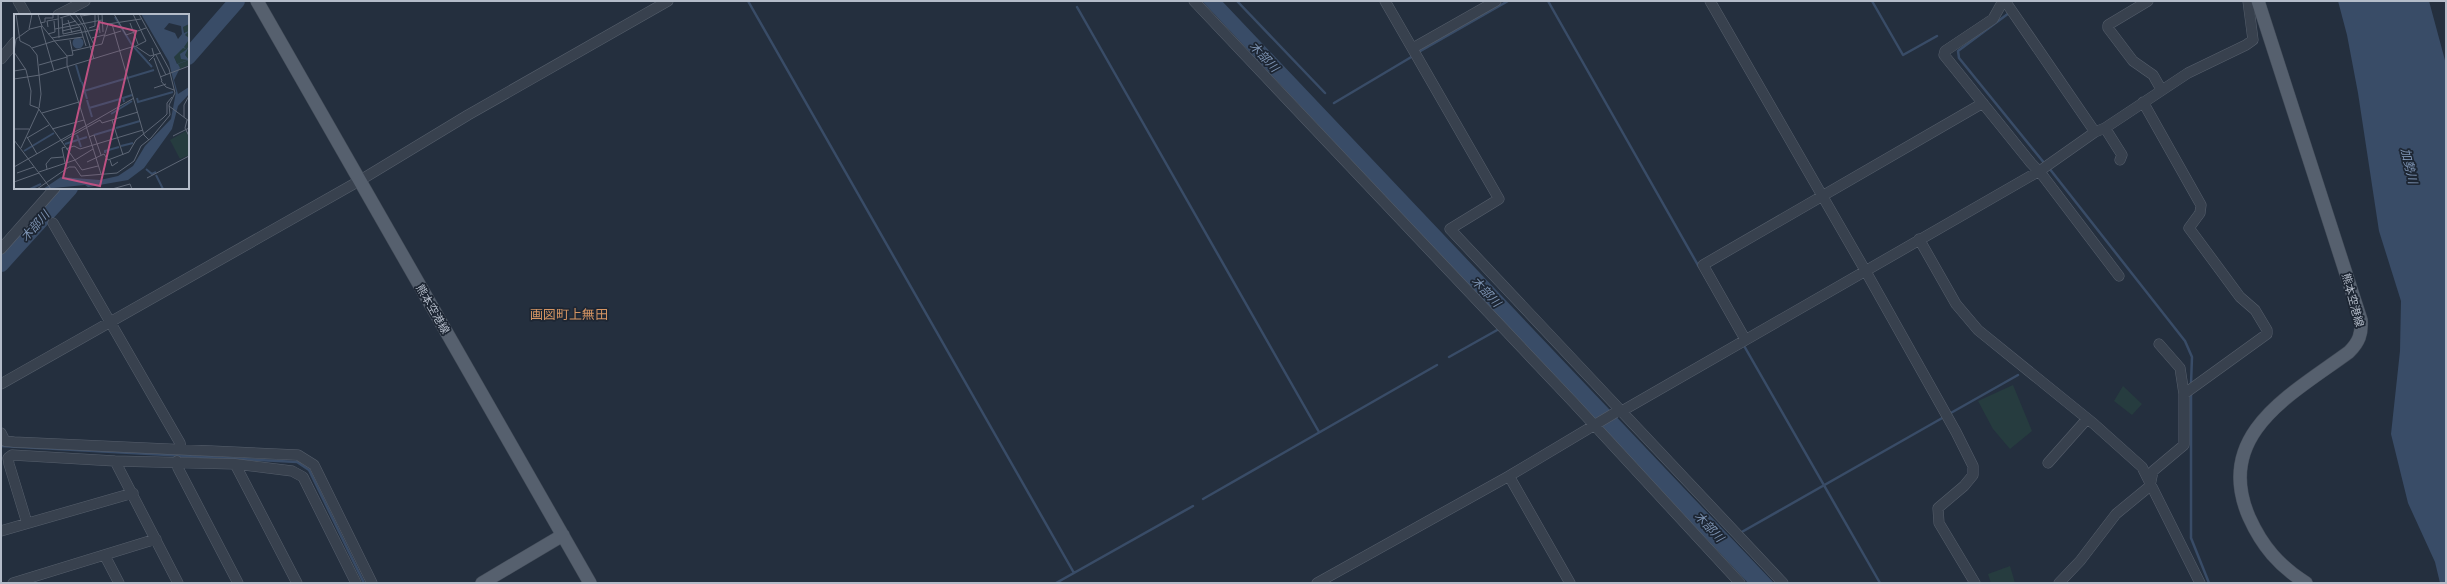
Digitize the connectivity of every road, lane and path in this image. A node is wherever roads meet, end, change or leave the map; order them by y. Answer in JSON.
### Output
{"nodes":[{"id":1,"x":18,"y":1,"type":"edge"},
{"id":2,"x":85,"y":1,"type":"edge"},
{"id":3,"x":257,"y":1,"type":"edge"},
{"id":4,"x":668,"y":1,"type":"edge"},
{"id":5,"x":1194,"y":1,"type":"edge"},
{"id":6,"x":1385,"y":1,"type":"edge"},
{"id":7,"x":1496,"y":1,"type":"edge"},
{"id":8,"x":1710,"y":1,"type":"edge"},
{"id":9,"x":2004,"y":1,"type":"edge"},
{"id":10,"x":2148,"y":1,"type":"edge"},
{"id":11,"x":2248,"y":1,"type":"edge"},
{"id":12,"x":2258,"y":1,"type":"edge"},
{"id":13,"x":25,"y":14,"type":"edge"},
{"id":14,"x":60,"y":14,"type":"edge"},
{"id":15,"x":14,"y":43,"type":"edge"},
{"id":16,"x":1413,"y":48,"type":"junction"},
{"id":17,"x":1,"y":59,"type":"edge"},
{"id":18,"x":2161,"y":89,"type":"junction"},
{"id":19,"x":2143,"y":102,"type":"junction"},
{"id":20,"x":1983,"y":103,"type":"junction"},
{"id":21,"x":2100,"y":130,"type":"junction"},
{"id":22,"x":2120,"y":160,"type":"dead end"},
{"id":23,"x":2040,"y":170,"type":"junction"},
{"id":24,"x":359,"y":181,"type":"junction"},
{"id":25,"x":54,"y":189,"type":"edge"},
{"id":26,"x":1822,"y":196,"type":"junction"},
{"id":27,"x":53,"y":223,"type":"dead end"},
{"id":28,"x":1919,"y":240,"type":"junction"},
{"id":29,"x":1,"y":249,"type":"edge"},
{"id":30,"x":1865,"y":270,"type":"junction"},
{"id":31,"x":2119,"y":276,"type":"dead end"},
{"id":32,"x":111,"y":321,"type":"junction"},
{"id":33,"x":1745,"y":339,"type":"junction"},
{"id":34,"x":2159,"y":344,"type":"dead end"},
{"id":35,"x":1,"y":384,"type":"edge"},
{"id":36,"x":2190,"y":390,"type":"junction"},
{"id":37,"x":1620,"y":411,"type":"junction"},
{"id":38,"x":2087,"y":419,"type":"junction"},
{"id":39,"x":1594,"y":425,"type":"junction"},
{"id":40,"x":1,"y":433,"type":"edge"},
{"id":41,"x":181,"y":448,"type":"junction"},
{"id":42,"x":115,"y":461,"type":"junction"},
{"id":43,"x":177,"y":461,"type":"junction"},
{"id":44,"x":2048,"y":463,"type":"dead end"},
{"id":45,"x":235,"y":464,"type":"junction"},
{"id":46,"x":1509,"y":476,"type":"junction"},
{"id":47,"x":2150,"y":486,"type":"junction"},
{"id":48,"x":133,"y":493,"type":"junction"},
{"id":49,"x":27,"y":523,"type":"junction"},
{"id":50,"x":1,"y":531,"type":"edge"},
{"id":51,"x":562,"y":535,"type":"junction"},
{"id":52,"x":156,"y":539,"type":"junction"},
{"id":53,"x":105,"y":556,"type":"junction"},
{"id":54,"x":13,"y":583,"type":"edge"},
{"id":55,"x":119,"y":583,"type":"edge"},
{"id":56,"x":178,"y":583,"type":"edge"},
{"id":57,"x":238,"y":583,"type":"edge"},
{"id":58,"x":297,"y":583,"type":"edge"},
{"id":59,"x":356,"y":583,"type":"edge"},
{"id":60,"x":372,"y":583,"type":"edge"},
{"id":61,"x":482,"y":583,"type":"edge"},
{"id":62,"x":590,"y":583,"type":"edge"},
{"id":63,"x":1317,"y":583,"type":"edge"},
{"id":64,"x":1570,"y":583,"type":"edge"},
{"id":65,"x":1740,"y":583,"type":"edge"},
{"id":66,"x":1783,"y":583,"type":"edge"},
{"id":67,"x":1975,"y":583,"type":"edge"},
{"id":68,"x":2059,"y":583,"type":"edge"},
{"id":69,"x":2201,"y":583,"type":"edge"},
{"id":70,"x":2306,"y":583,"type":"edge"}],
"edges":[{"from":1,"to":13,"type":"street"},
{"from":2,"to":14,"type":"street"},
{"from":3,"to":24,"type":"main road","name":"熊本空港線"},
{"from":4,"to":24,"type":"street"},
{"from":5,"to":39,"type":"street"},
{"from":6,"to":16,"type":"street"},
{"from":7,"to":16,"type":"street"},
{"from":8,"to":26,"type":"street"},
{"from":9,"to":20,"type":"street"},
{"from":9,"to":21,"type":"street"},
{"from":10,"to":18,"type":"street"},
{"from":11,"to":18,"type":"street"},
{"from":12,"to":70,"type":"main road","name":"熊本空港線"},
{"from":15,"to":17,"type":"street"},
{"from":16,"to":37,"type":"street"},
{"from":18,"to":19,"type":"street"},
{"from":19,"to":21,"type":"street"},
{"from":19,"to":36,"type":"street"},
{"from":20,"to":23,"type":"street"},
{"from":20,"to":26,"type":"street"},
{"from":21,"to":22,"type":"street"},
{"from":21,"to":23,"type":"street"},
{"from":23,"to":28,"type":"street"},
{"from":23,"to":31,"type":"street"},
{"from":24,"to":32,"type":"street"},
{"from":24,"to":51,"type":"main road","name":"熊本空港線"},
{"from":25,"to":29,"type":"street"},
{"from":26,"to":30,"type":"street"},
{"from":26,"to":33,"type":"street"},
{"from":27,"to":32,"type":"street"},
{"from":28,"to":30,"type":"street"},
{"from":28,"to":38,"type":"street"},
{"from":30,"to":33,"type":"street"},
{"from":30,"to":67,"type":"street"},
{"from":32,"to":35,"type":"street"},
{"from":32,"to":41,"type":"street"},
{"from":33,"to":37,"type":"street"},
{"from":34,"to":36,"type":"street"},
{"from":36,"to":47,"type":"street"},
{"from":37,"to":39,"type":"street"},
{"from":37,"to":66,"type":"street"},
{"from":38,"to":44,"type":"street"},
{"from":38,"to":47,"type":"street"},
{"from":39,"to":46,"type":"street"},
{"from":39,"to":65,"type":"street"},
{"from":40,"to":41,"type":"street"},
{"from":41,"to":60,"type":"street"},
{"from":42,"to":43,"type":"street"},
{"from":42,"to":48,"type":"street"},
{"from":42,"to":49,"type":"street"},
{"from":43,"to":45,"type":"street"},
{"from":43,"to":57,"type":"street"},
{"from":45,"to":58,"type":"street"},
{"from":45,"to":59,"type":"street"},
{"from":46,"to":63,"type":"street"},
{"from":46,"to":64,"type":"street"},
{"from":47,"to":68,"type":"street"},
{"from":47,"to":69,"type":"street"},
{"from":48,"to":49,"type":"street"},
{"from":48,"to":52,"type":"street"},
{"from":49,"to":50,"type":"street"},
{"from":51,"to":61,"type":"main road"},
{"from":51,"to":62,"type":"main road","name":"熊本空港線"},
{"from":52,"to":53,"type":"street"},
{"from":52,"to":56,"type":"street"},
{"from":53,"to":54,"type":"street"},
{"from":53,"to":55,"type":"street"}]}
